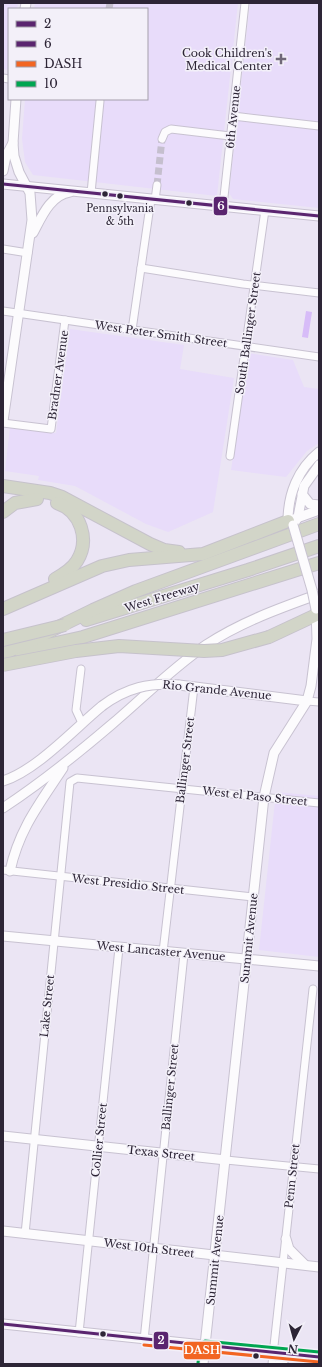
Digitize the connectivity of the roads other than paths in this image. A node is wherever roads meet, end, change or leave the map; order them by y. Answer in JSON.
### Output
{"nodes":[{"id":1,"x":245,"y":3,"type":"edge"},
{"id":2,"x":16,"y":100,"type":"edge"},
{"id":3,"x":100,"y":101,"type":"dead end"},
{"id":4,"x":233,"y":116,"type":"junction"},
{"id":5,"x":319,"y":126,"type":"edge"},
{"id":6,"x":230,"y":136,"type":"junction"},
{"id":7,"x":162,"y":139,"type":"dead end"},
{"id":8,"x":13,"y":143,"type":"junction"},
{"id":9,"x":3,"y":171,"type":"edge"},
{"id":10,"x":3,"y":184,"type":"edge"},
{"id":11,"x":157,"y":185,"type":"tunnel mouth"},
{"id":12,"x":27,"y":187,"type":"junction"},
{"id":13,"x":75,"y":191,"type":"junction"},
{"id":14,"x":91,"y":193,"type":"junction"},
{"id":15,"x":153,"y":199,"type":"junction"},
{"id":16,"x":223,"y":206,"type":"junction"},
{"id":17,"x":265,"y":210,"type":"junction"},
{"id":18,"x":319,"y":216,"type":"edge"},
{"id":19,"x":30,"y":238,"type":"junction"},
{"id":20,"x":3,"y":249,"type":"edge"},
{"id":21,"x":28,"y":253,"type":"junction"},
{"id":22,"x":141,"y":268,"type":"junction"},
{"id":23,"x":255,"y":285,"type":"junction"},
{"id":24,"x":319,"y":293,"type":"edge"},
{"id":25,"x":3,"y":311,"type":"edge"},
{"id":26,"x":19,"y":313,"type":"junction"},
{"id":27,"x":66,"y":320,"type":"junction"},
{"id":28,"x":132,"y":330,"type":"junction"},
{"id":29,"x":246,"y":347,"type":"junction"},
{"id":30,"x":319,"y":357,"type":"edge"},
{"id":31,"x":3,"y":422,"type":"edge"},
{"id":32,"x":319,"y":452,"type":"edge"},
{"id":33,"x":230,"y":456,"type":"dead end"},
{"id":34,"x":319,"y":465,"type":"edge"},
{"id":35,"x":3,"y":486,"type":"edge"},
{"id":36,"x":3,"y":494,"type":"edge"},
{"id":37,"x":302,"y":494,"type":"junction"},
{"id":38,"x":37,"y":499,"type":"junction"},
{"id":39,"x":315,"y":505,"type":"edge"},
{"id":40,"x":319,"y":510,"type":"edge"},
{"id":41,"x":3,"y":512,"type":"edge"},
{"id":42,"x":293,"y":517,"type":"junction"},
{"id":43,"x":319,"y":524,"type":"edge"},
{"id":44,"x":319,"y":546,"type":"edge"},
{"id":45,"x":212,"y":552,"type":"junction"},
{"id":46,"x":319,"y":563,"type":"edge"},
{"id":47,"x":319,"y":594,"type":"edge"},
{"id":48,"x":3,"y":608,"type":"edge"},
{"id":49,"x":317,"y":612,"type":"edge"},
{"id":50,"x":3,"y":640,"type":"edge"},
{"id":51,"x":3,"y":654,"type":"edge"},
{"id":52,"x":3,"y":665,"type":"edge"},
{"id":53,"x":80,"y":669,"type":"dead end"},
{"id":54,"x":194,"y":687,"type":"junction"},
{"id":55,"x":307,"y":701,"type":"junction"},
{"id":56,"x":319,"y":702,"type":"edge"},
{"id":57,"x":82,"y":722,"type":"junction"},
{"id":58,"x":70,"y":759,"type":"junction"},
{"id":59,"x":71,"y":780,"type":"joint"},
{"id":60,"x":3,"y":781,"type":"edge"},
{"id":61,"x":182,"y":789,"type":"junction"},
{"id":62,"x":264,"y":797,"type":"junction"},
{"id":63,"x":319,"y":803,"type":"edge"},
{"id":64,"x":3,"y":808,"type":"edge"},
{"id":65,"x":7,"y":870,"type":"edge"},
{"id":66,"x":59,"y":876,"type":"junction"},
{"id":67,"x":170,"y":889,"type":"junction"},
{"id":68,"x":253,"y":897,"type":"junction"},
{"id":69,"x":3,"y":936,"type":"edge"},
{"id":70,"x":53,"y":941,"type":"junction"},
{"id":71,"x":119,"y":948,"type":"junction"},
{"id":72,"x":163,"y":952,"type":"junction"},
{"id":73,"x":184,"y":954,"type":"junction"},
{"id":74,"x":247,"y":958,"type":"junction"},
{"id":75,"x":319,"y":966,"type":"edge"},
{"id":76,"x":313,"y":989,"type":"dead end"},
{"id":77,"x":3,"y":1136,"type":"edge"},
{"id":78,"x":34,"y":1140,"type":"junction"},
{"id":79,"x":99,"y":1147,"type":"junction"},
{"id":80,"x":164,"y":1154,"type":"junction"},
{"id":81,"x":226,"y":1160,"type":"junction"},
{"id":82,"x":293,"y":1167,"type":"junction"},
{"id":83,"x":319,"y":1169,"type":"edge"},
{"id":84,"x":3,"y":1231,"type":"edge"},
{"id":85,"x":25,"y":1234,"type":"junction"},
{"id":86,"x":286,"y":1239,"type":"junction"},
{"id":87,"x":89,"y":1241,"type":"junction"},
{"id":88,"x":154,"y":1248,"type":"junction"},
{"id":89,"x":216,"y":1256,"type":"junction"},
{"id":90,"x":283,"y":1263,"type":"junction"},
{"id":91,"x":305,"y":1265,"type":"junction"},
{"id":92,"x":319,"y":1266,"type":"edge"},
{"id":93,"x":3,"y":1324,"type":"edge"},
{"id":94,"x":79,"y":1333,"type":"junction"},
{"id":95,"x":144,"y":1340,"type":"junction"},
{"id":96,"x":205,"y":1346,"type":"junction"},
{"id":97,"x":272,"y":1353,"type":"junction"},
{"id":98,"x":289,"y":1355,"type":"junction"},
{"id":99,"x":319,"y":1358,"type":"edge"},
{"id":100,"x":203,"y":1364,"type":"edge"},
{"id":101,"x":272,"y":1364,"type":"edge"},
{"id":102,"x":279,"y":1364,"type":"edge"}],
"edges":[{"from":1,"to":4,"type":"street","name":"6th Avenue"},
{"from":2,"to":8,"type":"main road"},
{"from":3,"to":14,"type":"street"},
{"from":4,"to":5,"type":"street"},
{"from":4,"to":6,"type":"street","name":"6th Avenue"},
{"from":6,"to":7,"type":"street"},
{"from":6,"to":16,"type":"street","name":"6th Avenue"},
{"from":8,"to":9,"type":"main road"},
{"from":8,"to":12,"type":"main road"},
{"from":10,"to":12,"type":"main road"},
{"from":11,"to":15,"type":"street"},
{"from":12,"to":13,"type":"main road"},
{"from":12,"to":19,"type":"main road"},
{"from":13,"to":14,"type":"main road"},
{"from":13,"to":19,"type":"main road"},
{"from":14,"to":15,"type":"main road"},
{"from":15,"to":16,"type":"main road"},
{"from":15,"to":22,"type":"street"},
{"from":16,"to":17,"type":"main road"},
{"from":17,"to":18,"type":"main road"},
{"from":17,"to":23,"type":"street","name":"South Ballinger Street"},
{"from":19,"to":21,"type":"main road"},
{"from":20,"to":21,"type":"street"},
{"from":21,"to":26,"type":"main road"},
{"from":22,"to":23,"type":"street"},
{"from":22,"to":28,"type":"street"},
{"from":23,"to":24,"type":"street"},
{"from":23,"to":29,"type":"street","name":"South Ballinger Street"},
{"from":25,"to":26,"type":"street","name":"West Peter Smith Street"},
{"from":26,"to":27,"type":"street","name":"West Peter Smith Street"},
{"from":26,"to":31,"type":"main road"},
{"from":27,"to":28,"type":"street","name":"West Peter Smith Street"},
{"from":27,"to":31,"type":"street","name":"Bradner Avenue"},
{"from":28,"to":29,"type":"street","name":"West Peter Smith Street"},
{"from":29,"to":30,"type":"street","name":"West Peter Smith Street"},
{"from":29,"to":33,"type":"street","name":"South Ballinger Street"},
{"from":32,"to":42,"type":"main road"},
{"from":34,"to":37,"type":"main road"},
{"from":35,"to":45,"type":"highway"},
{"from":36,"to":38,"type":"highway"},
{"from":37,"to":39,"type":"main road"},
{"from":37,"to":42,"type":"main road"},
{"from":38,"to":41,"type":"highway"},
{"from":38,"to":48,"type":"highway"},
{"from":40,"to":42,"type":"main road"},
{"from":42,"to":45,"type":"highway"},
{"from":42,"to":49,"type":"main road","name":"Summit Avenue","bridge":true},
{"from":43,"to":51,"type":"highway"},
{"from":44,"to":50,"type":"highway","name":"West Freeway","bridge":true},
{"from":45,"to":48,"type":"highway"},
{"from":46,"to":51,"type":"highway","name":"West Freeway"},
{"from":47,"to":58,"type":"main road"},
{"from":49,"to":52,"type":"highway","bridge":true},
{"from":49,"to":55,"type":"main road","name":"Summit Avenue"},
{"from":53,"to":57,"type":"street"},
{"from":54,"to":55,"type":"main road","name":"Rio Grande Avenue"},
{"from":54,"to":57,"type":"main road","name":"Rio Grande Avenue","bridge":true},
{"from":54,"to":61,"type":"street","name":"Ballinger Street"},
{"from":55,"to":56,"type":"street","name":"Rio Grande Avenue"},
{"from":55,"to":62,"type":"main road","name":"Summit Avenue"},
{"from":57,"to":60,"type":"main road","name":"Rio Grande Avenue"},
{"from":58,"to":64,"type":"main road"},
{"from":58,"to":65,"type":"main road"},
{"from":59,"to":61,"type":"street","name":"West el Paso Street"},
{"from":59,"to":66,"type":"street","name":"Lake Street"},
{"from":61,"to":62,"type":"street","name":"West el Paso Street"},
{"from":61,"to":67,"type":"street","name":"Ballinger Street"},
{"from":62,"to":63,"type":"street","name":"West el Paso Street"},
{"from":62,"to":68,"type":"main road","name":"Summit Avenue"},
{"from":65,"to":66,"type":"street","name":"West Presidio Street"},
{"from":66,"to":67,"type":"street","name":"West Presidio Street"},
{"from":66,"to":70,"type":"street","name":"Lake Street"},
{"from":67,"to":68,"type":"street","name":"West Presidio Street"},
{"from":67,"to":72,"type":"street","name":"Ballinger Street"},
{"from":68,"to":74,"type":"main road","name":"Summit Avenue"},
{"from":69,"to":70,"type":"main road","name":"West Lancaster Avenue"},
{"from":70,"to":71,"type":"main road","name":"West Lancaster Avenue"},
{"from":70,"to":78,"type":"street","name":"Lake Street"},
{"from":71,"to":72,"type":"main road","name":"West Lancaster Avenue"},
{"from":71,"to":79,"type":"street","name":"Collier Street"},
{"from":72,"to":73,"type":"main road","name":"West Lancaster Avenue"},
{"from":73,"to":74,"type":"main road","name":"West Lancaster Avenue"},
{"from":73,"to":80,"type":"street","name":"Ballinger Street"},
{"from":74,"to":75,"type":"main road","name":"West Lancaster Avenue"},
{"from":74,"to":81,"type":"main road","name":"Summit Avenue"},
{"from":76,"to":82,"type":"street","name":"Penn Street"},
{"from":77,"to":78,"type":"main road","name":"Texas Street"},
{"from":78,"to":79,"type":"main road","name":"Texas Street"},
{"from":78,"to":85,"type":"street","name":"Lake Street"},
{"from":79,"to":80,"type":"main road","name":"Texas Street"},
{"from":79,"to":87,"type":"street","name":"Collier Street"},
{"from":80,"to":81,"type":"main road","name":"Texas Street"},
{"from":80,"to":88,"type":"street","name":"Ballinger Street"},
{"from":81,"to":82,"type":"street","name":"Texas Street"},
{"from":81,"to":89,"type":"main road","name":"Summit Avenue"},
{"from":82,"to":83,"type":"street","name":"Texas Street"},
{"from":82,"to":86,"type":"street","name":"Penn Street"},
{"from":84,"to":85,"type":"main road","name":"West 10th Street"},
{"from":85,"to":87,"type":"main road","name":"West 10th Street"},
{"from":86,"to":90,"type":"street","name":"Penn Street"},
{"from":86,"to":91,"type":"main road"},
{"from":87,"to":88,"type":"main road","name":"West 10th Street"},
{"from":87,"to":94,"type":"street","name":"Collier Street"},
{"from":88,"to":89,"type":"main road","name":"West 10th Street"},
{"from":88,"to":95,"type":"street","name":"Ballinger Street"},
{"from":89,"to":90,"type":"main road","name":"West 10th Street"},
{"from":89,"to":96,"type":"main road","name":"Summit Avenue"},
{"from":90,"to":91,"type":"main road","name":"West 10th Street"},
{"from":90,"to":97,"type":"street","name":"Penn Street"},
{"from":91,"to":92,"type":"main road","name":"West 10th Street"},
{"from":93,"to":94,"type":"main road"},
{"from":94,"to":95,"type":"main road"},
{"from":95,"to":96,"type":"main road"},
{"from":96,"to":97,"type":"main road"},
{"from":96,"to":100,"type":"main road","name":"Summit Avenue"},
{"from":97,"to":98,"type":"main road"},
{"from":97,"to":101,"type":"street","name":"Penn Street"},
{"from":98,"to":99,"type":"main road"},
{"from":98,"to":102,"type":"main road"}]}
